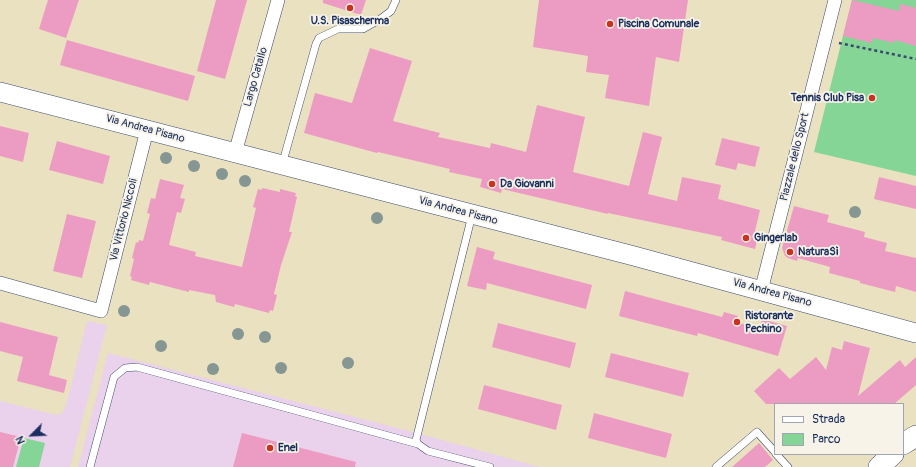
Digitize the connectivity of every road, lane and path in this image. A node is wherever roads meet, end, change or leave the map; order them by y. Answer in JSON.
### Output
{"nodes":[{"id":1,"x":278,"y":0,"type":"edge"},
{"id":2,"x":396,"y":0,"type":"edge"},
{"id":3,"x":835,"y":0,"type":"edge"},
{"id":4,"x":825,"y":40,"type":"junction"},
{"id":5,"x":916,"y":59,"type":"edge"},
{"id":6,"x":0,"y":92,"type":"edge"},
{"id":7,"x":147,"y":130,"type":"junction"},
{"id":8,"x":235,"y":153,"type":"junction"},
{"id":9,"x":282,"y":165,"type":"junction"},
{"id":10,"x":472,"y":215,"type":"junction"},
{"id":11,"x":0,"y":283,"type":"edge"},
{"id":12,"x":761,"y":290,"type":"junction"},
{"id":13,"x":916,"y":333,"type":"edge"},
{"id":14,"x":916,"y":436,"type":"edge"},
{"id":15,"x":418,"y":444,"type":"junction"},
{"id":16,"x":904,"y":447,"type":"edge"},
{"id":17,"x":916,"y":449,"type":"edge"},
{"id":18,"x":774,"y":451,"type":"edge"},
{"id":19,"x":904,"y":453,"type":"edge"},
{"id":20,"x":778,"y":455,"type":"edge"},
{"id":21,"x":458,"y":459,"type":"junction"},
{"id":22,"x":90,"y":467,"type":"edge"},
{"id":23,"x":465,"y":467,"type":"edge"},
{"id":24,"x":490,"y":467,"type":"edge"},
{"id":25,"x":716,"y":467,"type":"edge"},
{"id":26,"x":788,"y":467,"type":"edge"}],
"edges":[{"from":1,"to":8,"type":"street","name":"Largo Catallo"},
{"from":2,"to":9,"type":"lane"},
{"from":3,"to":4,"type":"street","name":"Piazzale dello Sport"},
{"from":4,"to":5,"type":"path"},
{"from":4,"to":12,"type":"street","name":"Piazzale dello Sport"},
{"from":6,"to":7,"type":"street","name":"Via Andrea Pisano"},
{"from":7,"to":8,"type":"street","name":"Via Andrea Pisano"},
{"from":7,"to":11,"type":"street","name":"Via Vittorio Niccoli"},
{"from":8,"to":9,"type":"street","name":"Via Andrea Pisano"},
{"from":9,"to":10,"type":"street","name":"Via Andrea Pisano"},
{"from":10,"to":12,"type":"street","name":"Via Andrea Pisano"},
{"from":10,"to":15,"type":"lane"},
{"from":12,"to":13,"type":"street","name":"Via Andrea Pisano"},
{"from":14,"to":16,"type":"main road"},
{"from":15,"to":21,"type":"lane"},
{"from":15,"to":22,"type":"lane"},
{"from":17,"to":19,"type":"main road"},
{"from":18,"to":25,"type":"lane"},
{"from":20,"to":26,"type":"lane"},
{"from":21,"to":23,"type":"lane"},
{"from":21,"to":24,"type":"lane"}]}
